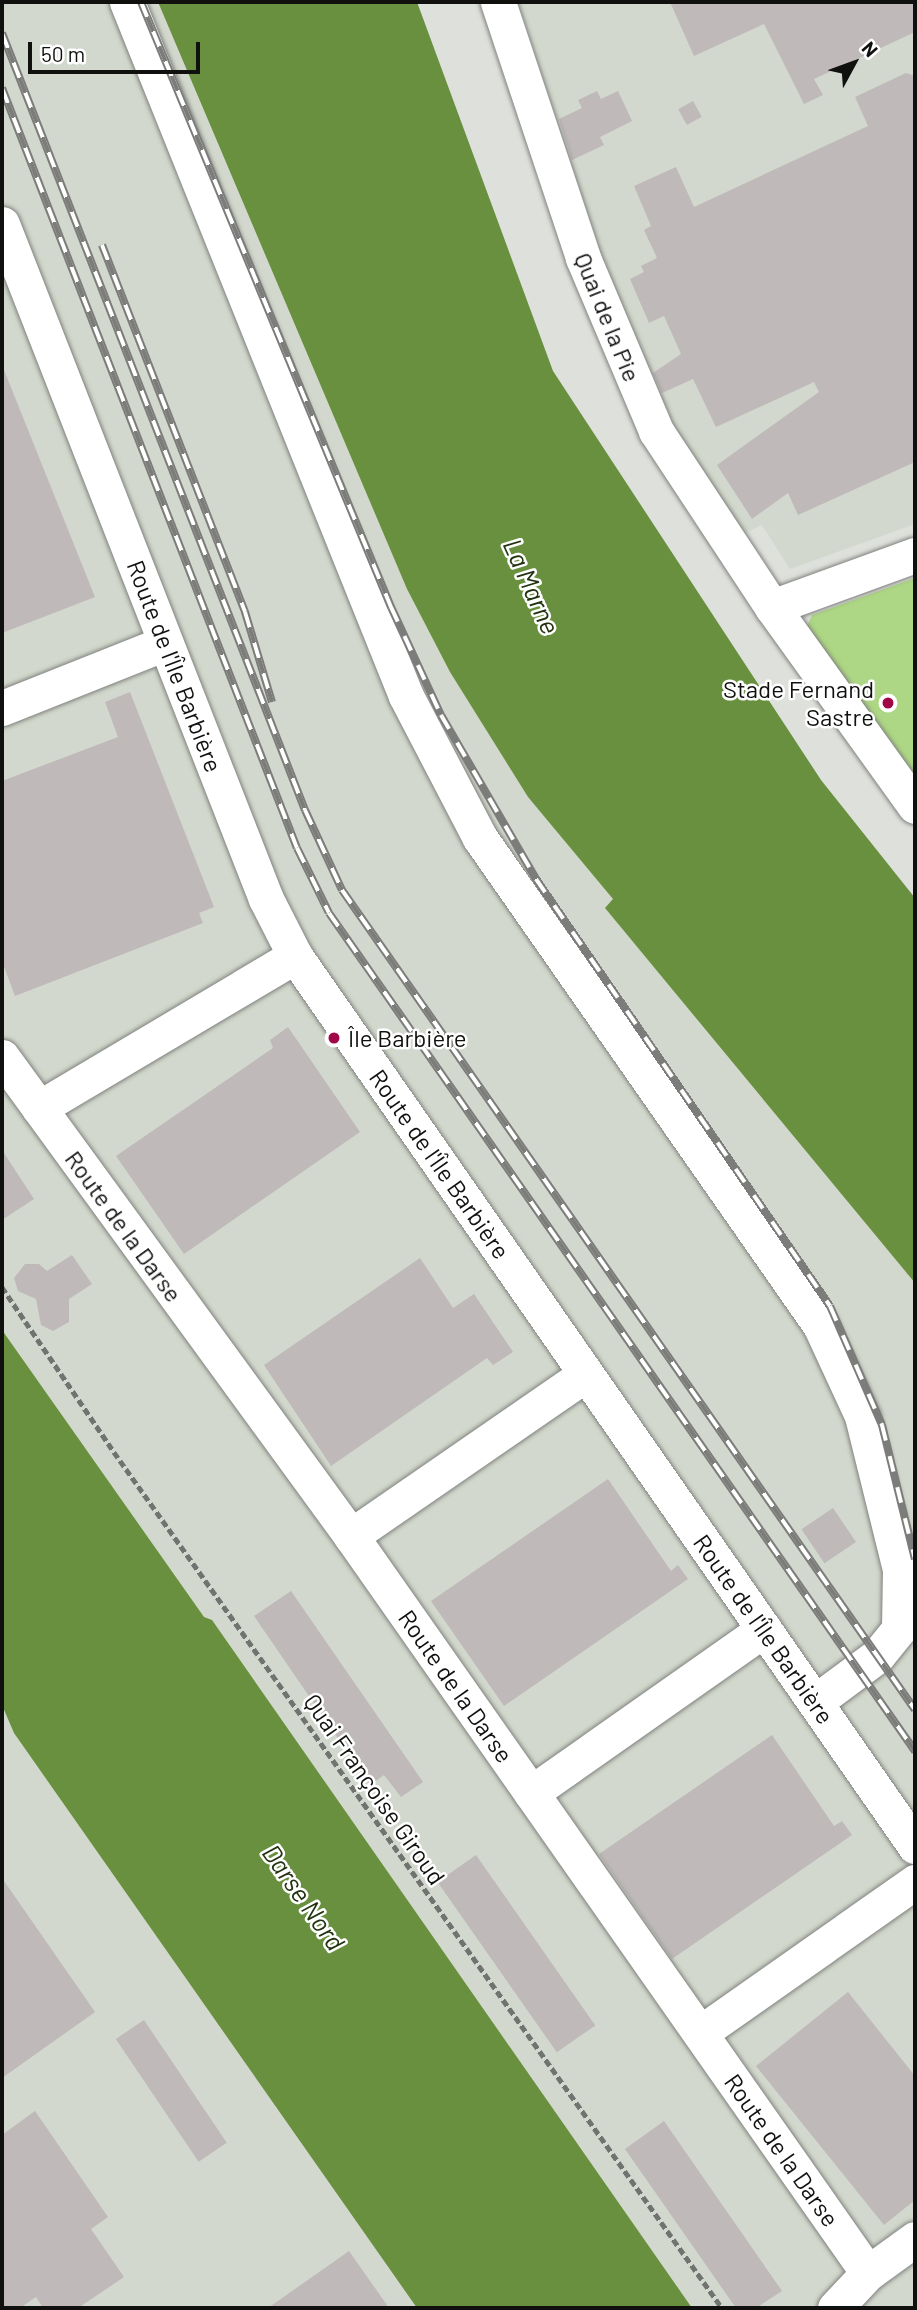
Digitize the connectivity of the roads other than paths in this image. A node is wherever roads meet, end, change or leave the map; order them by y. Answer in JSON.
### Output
{"nodes":[{"id":1,"x":127,"y":2,"type":"edge"},
{"id":2,"x":498,"y":2,"type":"edge"},
{"id":3,"x":2,"y":224,"type":"edge"},
{"id":4,"x":915,"y":555,"type":"edge"},
{"id":5,"x":772,"y":607,"type":"junction"},
{"id":6,"x":165,"y":643,"type":"junction"},
{"id":7,"x":2,"y":708,"type":"edge"},
{"id":8,"x":915,"y":806,"type":"edge"},
{"id":9,"x":295,"y":956,"type":"junction"},
{"id":10,"x":2,"y":1057,"type":"edge"},
{"id":11,"x":38,"y":1108,"type":"junction"},
{"id":12,"x":586,"y":1374,"type":"junction"},
{"id":13,"x":351,"y":1536,"type":"junction"},
{"id":14,"x":764,"y":1629,"type":"junction"},
{"id":15,"x":815,"y":1702,"type":"junction"},
{"id":16,"x":531,"y":1793,"type":"junction"},
{"id":17,"x":915,"y":1846,"type":"edge"},
{"id":18,"x":915,"y":1881,"type":"edge"},
{"id":19,"x":700,"y":2033,"type":"junction"},
{"id":20,"x":915,"y":2239,"type":"edge"},
{"id":21,"x":868,"y":2273,"type":"junction"},
{"id":22,"x":835,"y":2308,"type":"edge"}],
"edges":[{"from":1,"to":15,"type":"street"},
{"from":2,"to":5,"type":"street","name":"Quai de la Pie"},
{"from":3,"to":6,"type":"street","name":"Route de l'Île Barbière"},
{"from":4,"to":5,"type":"street"},
{"from":5,"to":8,"type":"street","name":"Quai de la Pie"},
{"from":6,"to":7,"type":"street"},
{"from":6,"to":9,"type":"street","name":"Route de l'Île Barbière"},
{"from":9,"to":11,"type":"street"},
{"from":9,"to":12,"type":"street","name":"Route de l'Île Barbière"},
{"from":10,"to":11,"type":"street","name":"Route de la Darse"},
{"from":11,"to":13,"type":"street","name":"Route de la Darse"},
{"from":12,"to":13,"type":"street"},
{"from":12,"to":14,"type":"street","name":"Route de l'Île Barbière"},
{"from":13,"to":16,"type":"street","name":"Route de la Darse"},
{"from":14,"to":15,"type":"street","name":"Route de l'Île Barbière"},
{"from":14,"to":16,"type":"street"},
{"from":15,"to":17,"type":"street","name":"Route de l'Île Barbière"},
{"from":16,"to":19,"type":"street","name":"Route de la Darse"},
{"from":18,"to":19,"type":"street"},
{"from":19,"to":21,"type":"street","name":"Route de la Darse"},
{"from":20,"to":21,"type":"street"},
{"from":21,"to":22,"type":"street"}]}
